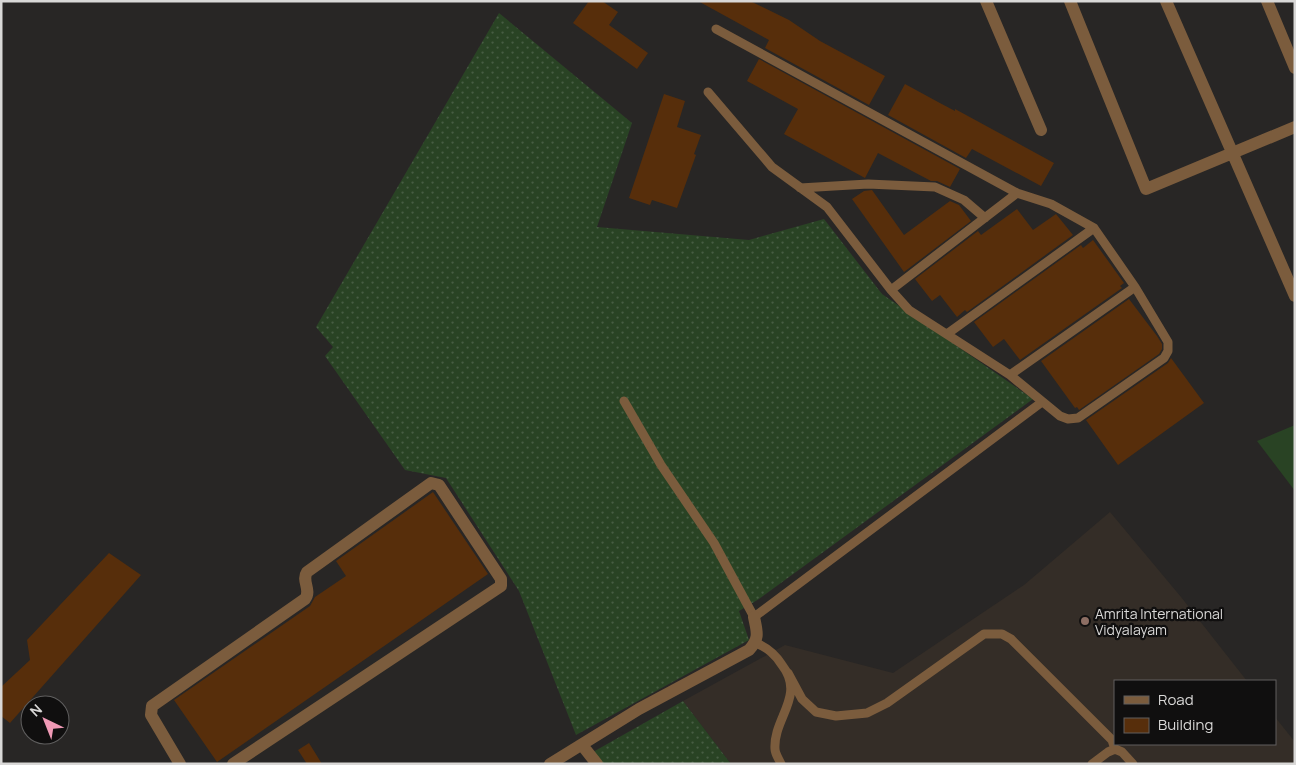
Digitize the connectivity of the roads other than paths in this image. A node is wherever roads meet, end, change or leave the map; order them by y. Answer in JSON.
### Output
{"nodes":[{"id":1,"x":986,"y":1,"type":"edge"},
{"id":2,"x":1070,"y":1,"type":"edge"},
{"id":3,"x":1166,"y":1,"type":"edge"},
{"id":4,"x":1267,"y":1,"type":"edge"},
{"id":5,"x":716,"y":29,"type":"dead end"},
{"id":6,"x":1295,"y":68,"type":"edge"},
{"id":7,"x":708,"y":92,"type":"dead end"},
{"id":8,"x":1295,"y":127,"type":"edge"},
{"id":9,"x":1041,"y":130,"type":"dead end"},
{"id":10,"x":1232,"y":153,"type":"junction"},
{"id":11,"x":799,"y":188,"type":"junction"},
{"id":12,"x":1017,"y":193,"type":"junction"},
{"id":13,"x":985,"y":218,"type":"junction"},
{"id":14,"x":1094,"y":228,"type":"junction"},
{"id":15,"x":1135,"y":287,"type":"junction"},
{"id":16,"x":891,"y":290,"type":"junction"},
{"id":17,"x":1295,"y":296,"type":"edge"},
{"id":18,"x":947,"y":334,"type":"junction"},
{"id":19,"x":1010,"y":375,"type":"junction"},
{"id":20,"x":624,"y":401,"type":"dead end"},
{"id":21,"x":1042,"y":402,"type":"junction"},
{"id":22,"x":754,"y":617,"type":"junction"},
{"id":23,"x":756,"y":643,"type":"junction"},
{"id":24,"x":788,"y":672,"type":"junction"},
{"id":25,"x":1114,"y":744,"type":"edge"},
{"id":26,"x":1114,"y":745,"type":"edge"},
{"id":27,"x":580,"y":746,"type":"junction"},
{"id":28,"x":1116,"y":749,"type":"junction"},
{"id":29,"x":588,"y":761,"type":"edge"},
{"id":30,"x":180,"y":764,"type":"edge"},
{"id":31,"x":233,"y":764,"type":"edge"},
{"id":32,"x":550,"y":764,"type":"edge"},
{"id":33,"x":781,"y":764,"type":"edge"},
{"id":34,"x":1092,"y":764,"type":"edge"},
{"id":35,"x":1133,"y":764,"type":"edge"}],
"edges":[{"from":1,"to":9,"type":"street"},
{"from":2,"to":10,"type":"street"},
{"from":3,"to":10,"type":"street"},
{"from":4,"to":6,"type":"street"},
{"from":5,"to":12,"type":"lane"},
{"from":7,"to":11,"type":"lane"},
{"from":8,"to":10,"type":"street"},
{"from":10,"to":17,"type":"street"},
{"from":11,"to":13,"type":"lane"},
{"from":11,"to":16,"type":"lane"},
{"from":12,"to":13,"type":"lane"},
{"from":12,"to":14,"type":"lane"},
{"from":13,"to":16,"type":"lane"},
{"from":14,"to":15,"type":"lane"},
{"from":14,"to":18,"type":"lane"},
{"from":15,"to":19,"type":"lane"},
{"from":15,"to":21,"type":"lane"},
{"from":16,"to":18,"type":"lane"},
{"from":18,"to":19,"type":"lane"},
{"from":19,"to":21,"type":"lane"},
{"from":20,"to":22,"type":"lane"},
{"from":21,"to":22,"type":"lane"},
{"from":22,"to":23,"type":"street"},
{"from":23,"to":24,"type":"lane"},
{"from":23,"to":27,"type":"street"},
{"from":24,"to":25,"type":"lane"},
{"from":24,"to":33,"type":"lane"},
{"from":26,"to":28,"type":"lane"},
{"from":27,"to":29,"type":"street"},
{"from":27,"to":32,"type":"street"},
{"from":28,"to":34,"type":"lane"},
{"from":28,"to":35,"type":"lane"},
{"from":30,"to":31,"type":"street"}]}
